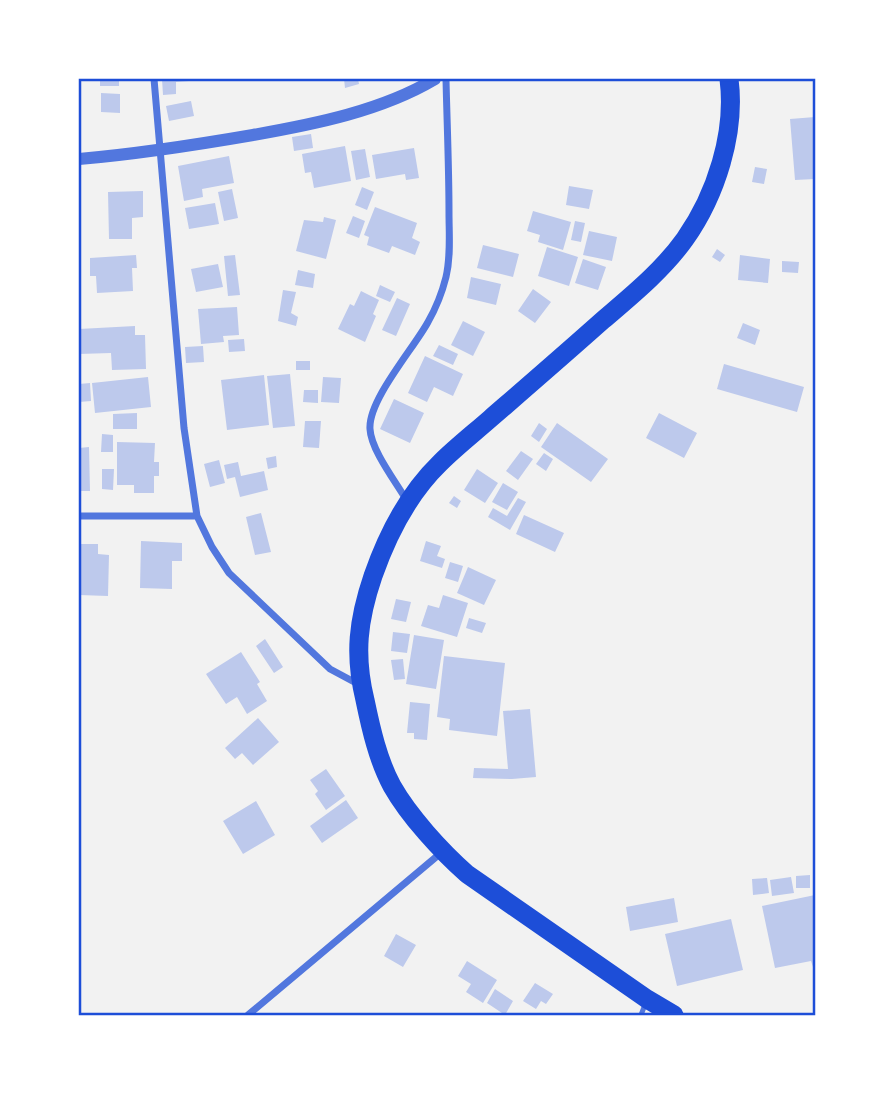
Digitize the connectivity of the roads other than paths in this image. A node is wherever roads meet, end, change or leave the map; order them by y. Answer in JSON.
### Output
{"nodes":[{"id":1,"x":154,"y":79,"type":"edge"},
{"id":2,"x":435,"y":79,"type":"edge"},
{"id":3,"x":446,"y":79,"type":"edge"},
{"id":4,"x":729,"y":79,"type":"edge"},
{"id":5,"x":162,"y":151,"type":"junction"},
{"id":6,"x":79,"y":159,"type":"edge"},
{"id":7,"x":408,"y":503,"type":"junction"},
{"id":8,"x":79,"y":516,"type":"edge"},
{"id":9,"x":197,"y":516,"type":"junction"},
{"id":10,"x":362,"y":686,"type":"junction"},
{"id":11,"x":442,"y":852,"type":"junction"},
{"id":12,"x":644,"y":1007,"type":"edge"},
{"id":13,"x":248,"y":1015,"type":"edge"},
{"id":14,"x":674,"y":1015,"type":"edge"}],
"edges":[{"from":1,"to":5,"type":"street"},
{"from":2,"to":5,"type":"street"},
{"from":3,"to":7,"type":"street"},
{"from":4,"to":7,"type":"highway"},
{"from":5,"to":6,"type":"street"},
{"from":5,"to":9,"type":"street"},
{"from":7,"to":10,"type":"highway"},
{"from":8,"to":9,"type":"street"},
{"from":9,"to":10,"type":"street"},
{"from":10,"to":11,"type":"highway"},
{"from":11,"to":12,"type":"highway"},
{"from":11,"to":13,"type":"street"},
{"from":12,"to":14,"type":"highway"}]}
